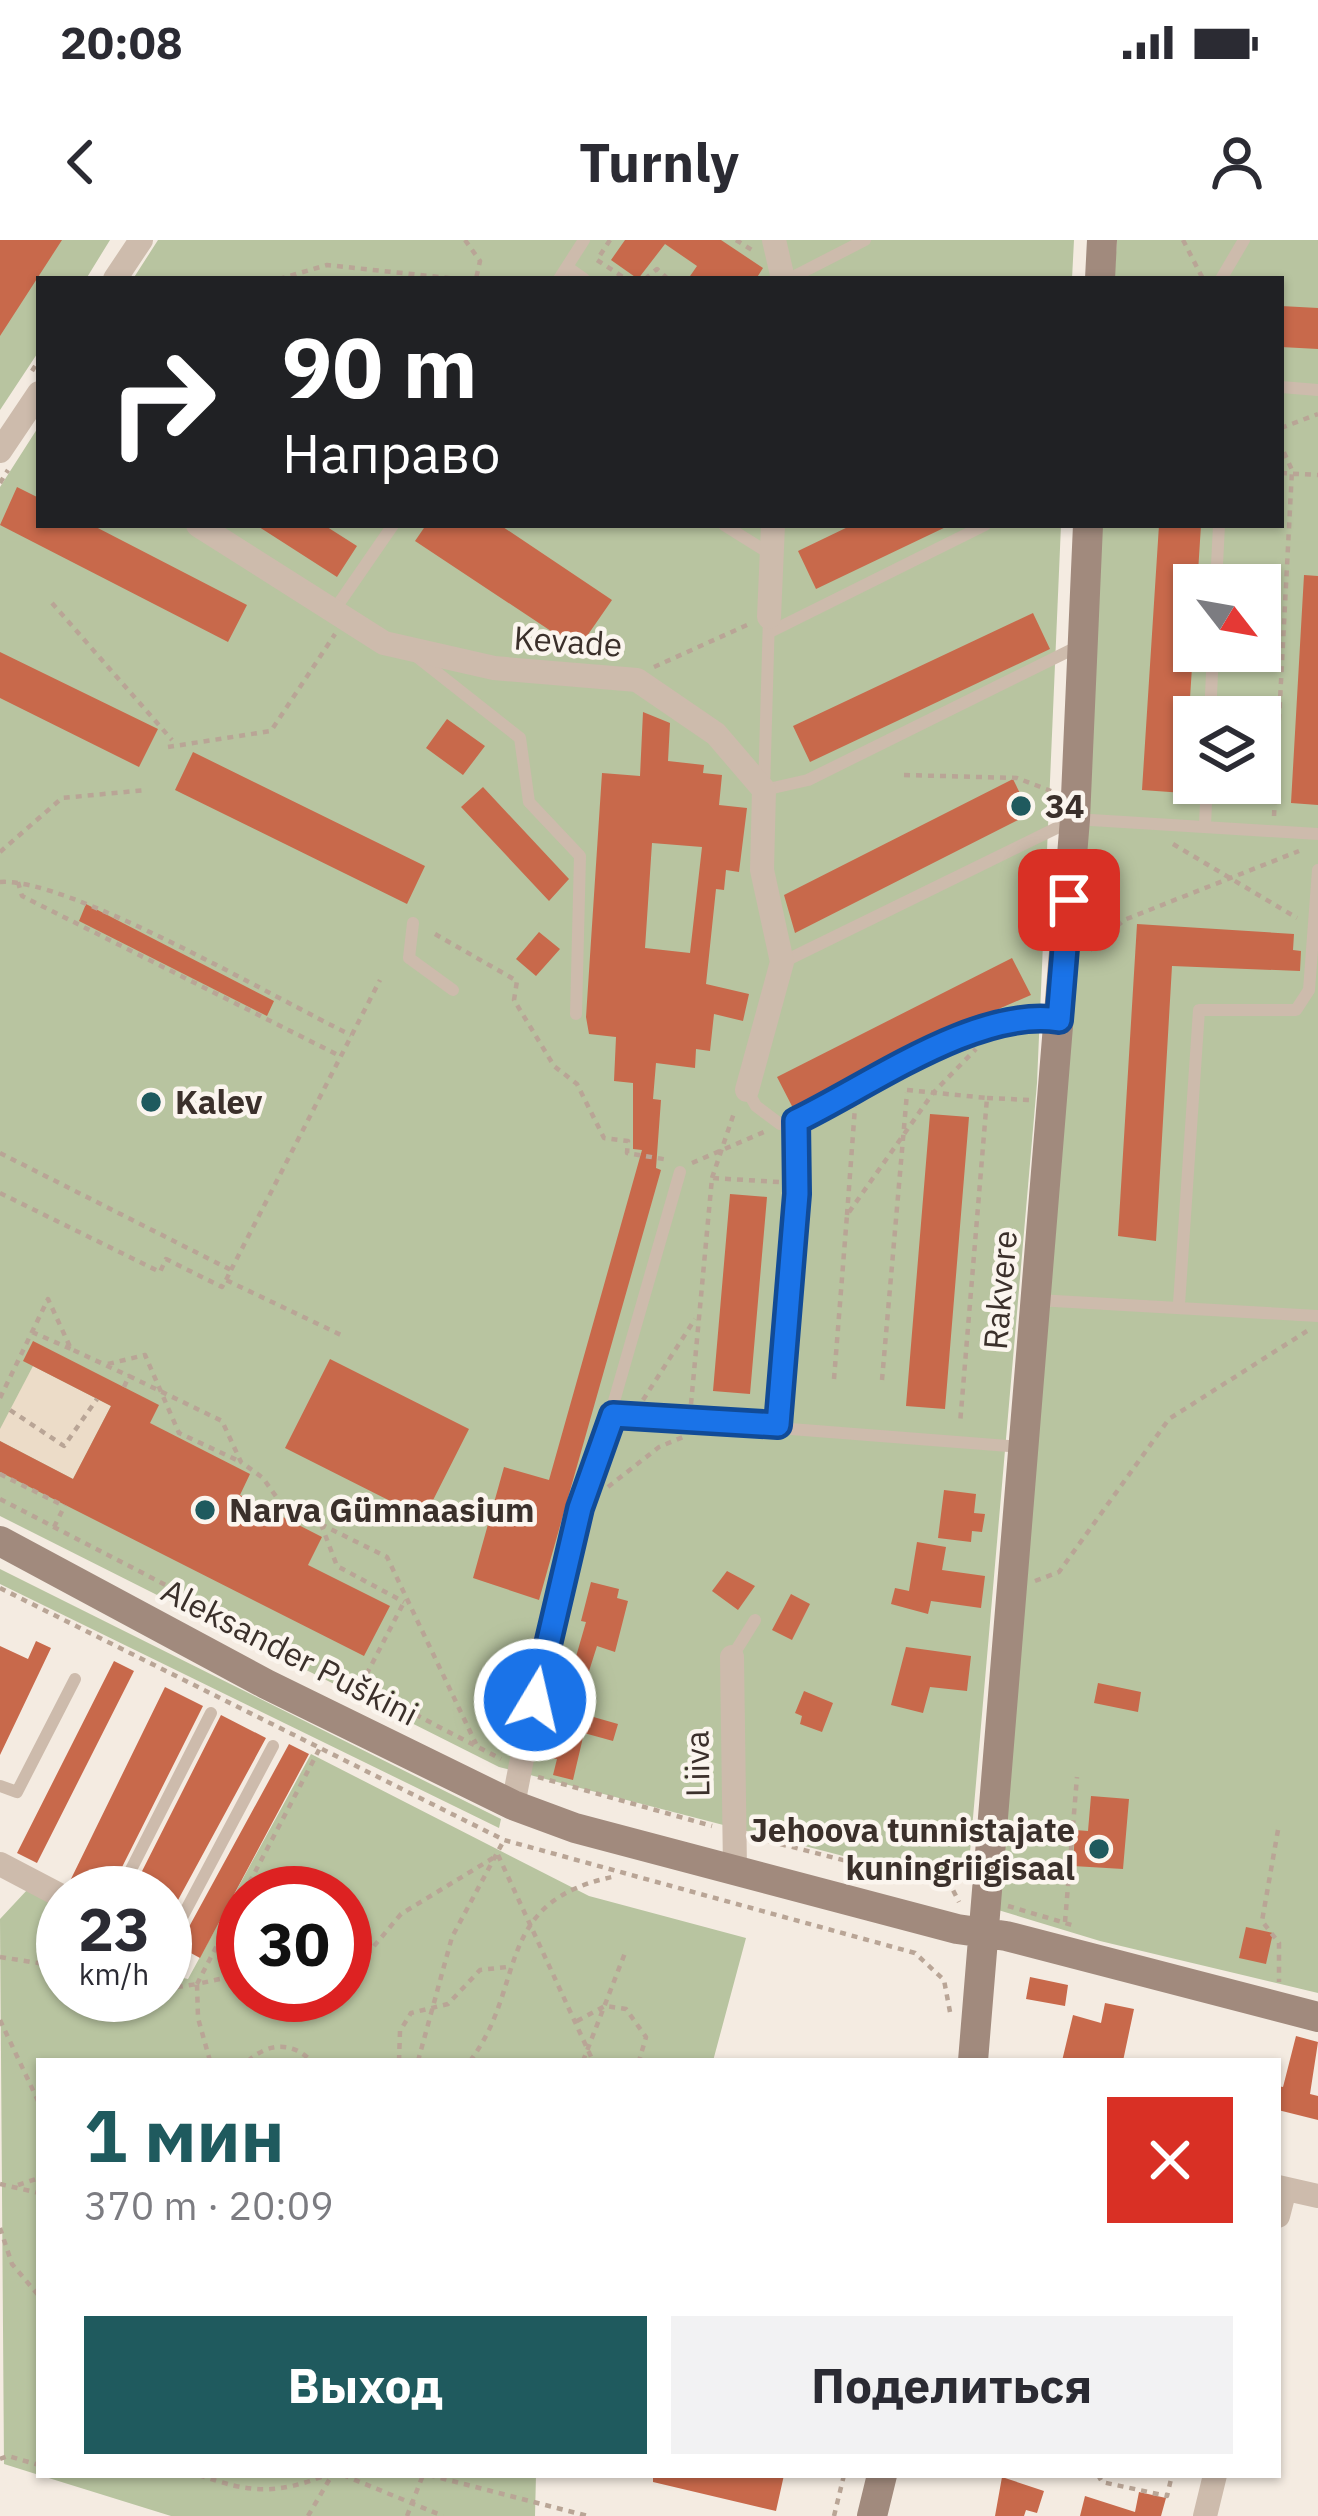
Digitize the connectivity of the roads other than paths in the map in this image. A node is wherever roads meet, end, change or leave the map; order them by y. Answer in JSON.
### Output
{"nodes":[{"id":1,"x":141,"y":240,"type":"edge"},
{"id":2,"x":584,"y":240,"type":"edge"},
{"id":3,"x":774,"y":240,"type":"edge"},
{"id":4,"x":865,"y":240,"type":"edge"},
{"id":5,"x":1102,"y":240,"type":"edge"},
{"id":6,"x":1244,"y":240,"type":"edge"},
{"id":7,"x":563,"y":273,"type":"edge"},
{"id":8,"x":117,"y":276,"type":"edge"},
{"id":9,"x":785,"y":276,"type":"edge"},
{"id":10,"x":792,"y":276,"type":"edge"},
{"id":11,"x":1100,"y":276,"type":"edge"},
{"id":12,"x":1223,"y":276,"type":"edge"},
{"id":13,"x":1284,"y":387,"type":"edge"},
{"id":14,"x":1318,"y":390,"type":"edge"},
{"id":15,"x":35,"y":409,"type":"edge"},
{"id":16,"x":0,"y":451,"type":"edge"},
{"id":17,"x":203,"y":528,"type":"edge"},
{"id":18,"x":391,"y":528,"type":"edge"},
{"id":19,"x":729,"y":528,"type":"edge"},
{"id":20,"x":773,"y":528,"type":"edge"},
{"id":21,"x":978,"y":528,"type":"edge"},
{"id":22,"x":1088,"y":528,"type":"edge"},
{"id":23,"x":1219,"y":528,"type":"edge"},
{"id":24,"x":772,"y":555,"type":"junction"},
{"id":25,"x":1217,"y":564,"type":"edge"},
{"id":26,"x":339,"y":616,"type":"junction"},
{"id":27,"x":770,"y":624,"type":"junction"},
{"id":28,"x":1080,"y":646,"type":"junction"},
{"id":29,"x":406,"y":648,"type":"junction"},
{"id":30,"x":764,"y":790,"type":"junction"},
{"id":31,"x":1206,"y":804,"type":"edge"},
{"id":32,"x":1069,"y":806,"type":"junction"},
{"id":33,"x":1205,"y":824,"type":"junction"},
{"id":34,"x":1318,"y":834,"type":"edge"},
{"id":35,"x":1318,"y":870,"type":"edge"},
{"id":36,"x":413,"y":923,"type":"dead end"},
{"id":37,"x":782,"y":962,"type":"junction"},
{"id":38,"x":454,"y":990,"type":"dead end"},
{"id":39,"x":576,"y":1014,"type":"dead end"},
{"id":40,"x":1059,"y":1020,"type":"junction"},
{"id":41,"x":747,"y":1090,"type":"joint"},
{"id":42,"x":796,"y":1121,"type":"junction"},
{"id":43,"x":680,"y":1172,"type":"dead end"},
{"id":44,"x":1036,"y":1300,"type":"junction"},
{"id":45,"x":1179,"y":1304,"type":"junction"},
{"id":46,"x":1316,"y":1316,"type":"edge"},
{"id":47,"x":613,"y":1415,"type":"junction"},
{"id":48,"x":778,"y":1425,"type":"junction"},
{"id":49,"x":1021,"y":1447,"type":"junction"},
{"id":50,"x":0,"y":1541,"type":"edge"},
{"id":51,"x":755,"y":1620,"type":"dead end"},
{"id":52,"x":545,"y":1641,"type":"joint"},
{"id":53,"x":732,"y":1657,"type":"joint"},
{"id":54,"x":75,"y":1679,"type":"dead end"},
{"id":55,"x":211,"y":1713,"type":"dead end"},
{"id":56,"x":273,"y":1746,"type":"dead end"},
{"id":57,"x":0,"y":1786,"type":"edge"},
{"id":58,"x":513,"y":1805,"type":"junction"},
{"id":59,"x":133,"y":1866,"type":"edge"},
{"id":60,"x":735,"y":1869,"type":"junction"},
{"id":61,"x":4,"y":1872,"type":"edge"},
{"id":62,"x":36,"y":1886,"type":"edge"},
{"id":63,"x":192,"y":1899,"type":"edge"},
{"id":64,"x":986,"y":1919,"type":"junction"},
{"id":65,"x":1318,"y":2017,"type":"edge"},
{"id":66,"x":973,"y":2058,"type":"edge"},
{"id":67,"x":1281,"y":2188,"type":"edge"},
{"id":68,"x":1318,"y":2196,"type":"edge"},
{"id":69,"x":881,"y":2478,"type":"edge"},
{"id":70,"x":1214,"y":2478,"type":"edge"},
{"id":71,"x":872,"y":2516,"type":"edge"},
{"id":72,"x":1205,"y":2516,"type":"edge"}],
"edges":[{"from":1,"to":8,"type":"street"},
{"from":2,"to":7,"type":"lane"},
{"from":3,"to":9,"type":"street"},
{"from":4,"to":10,"type":"lane"},
{"from":5,"to":11,"type":"street"},
{"from":6,"to":12,"type":"lane"},
{"from":13,"to":14,"type":"lane"},
{"from":15,"to":16,"type":"street"},
{"from":17,"to":26,"type":"street","name":"Kevade"},
{"from":18,"to":26,"type":"lane"},
{"from":19,"to":24,"type":"lane"},
{"from":20,"to":24,"type":"street"},
{"from":21,"to":27,"type":"lane"},
{"from":22,"to":28,"type":"street","name":"Rakvere"},
{"from":23,"to":25,"type":"lane"},
{"from":24,"to":27,"type":"street"},
{"from":26,"to":29,"type":"street","name":"Kevade"},
{"from":27,"to":30,"type":"lane"},
{"from":28,"to":30,"type":"lane"},
{"from":28,"to":32,"type":"street","name":"Rakvere"},
{"from":29,"to":30,"type":"street","name":"Kevade"},
{"from":29,"to":39,"type":"lane"},
{"from":30,"to":37,"type":"street"},
{"from":31,"to":33,"type":"lane"},
{"from":32,"to":33,"type":"lane"},
{"from":32,"to":37,"type":"lane"},
{"from":32,"to":40,"type":"street","name":"Rakvere"},
{"from":33,"to":34,"type":"lane"},
{"from":35,"to":45,"type":"lane"},
{"from":36,"to":38,"type":"lane"},
{"from":37,"to":41,"type":"street"},
{"from":40,"to":42,"type":"lane"},
{"from":40,"to":44,"type":"street","name":"Rakvere"},
{"from":41,"to":42,"type":"lane"},
{"from":42,"to":48,"type":"lane"},
{"from":43,"to":47,"type":"lane"},
{"from":44,"to":45,"type":"lane"},
{"from":44,"to":49,"type":"street","name":"Rakvere"},
{"from":45,"to":46,"type":"lane"},
{"from":47,"to":48,"type":"lane"},
{"from":47,"to":52,"type":"lane"},
{"from":48,"to":49,"type":"lane"},
{"from":49,"to":64,"type":"street","name":"Rakvere"},
{"from":50,"to":58,"type":"street","name":"Aleksander Puškini"},
{"from":51,"to":53,"type":"lane"},
{"from":52,"to":58,"type":"street"},
{"from":53,"to":60,"type":"street","name":"Liiva"},
{"from":54,"to":57,"type":"lane"},
{"from":55,"to":59,"type":"lane"},
{"from":56,"to":63,"type":"lane"},
{"from":58,"to":60,"type":"street","name":"Aleksander Puškini"},
{"from":60,"to":64,"type":"street","name":"Aleksander Puškini"},
{"from":61,"to":62,"type":"street"},
{"from":64,"to":65,"type":"street","name":"Aleksander Puškini"},
{"from":64,"to":66,"type":"street","name":"Rakvere"},
{"from":67,"to":68,"type":"street"},
{"from":69,"to":71,"type":"street"},
{"from":70,"to":72,"type":"street"}]}
